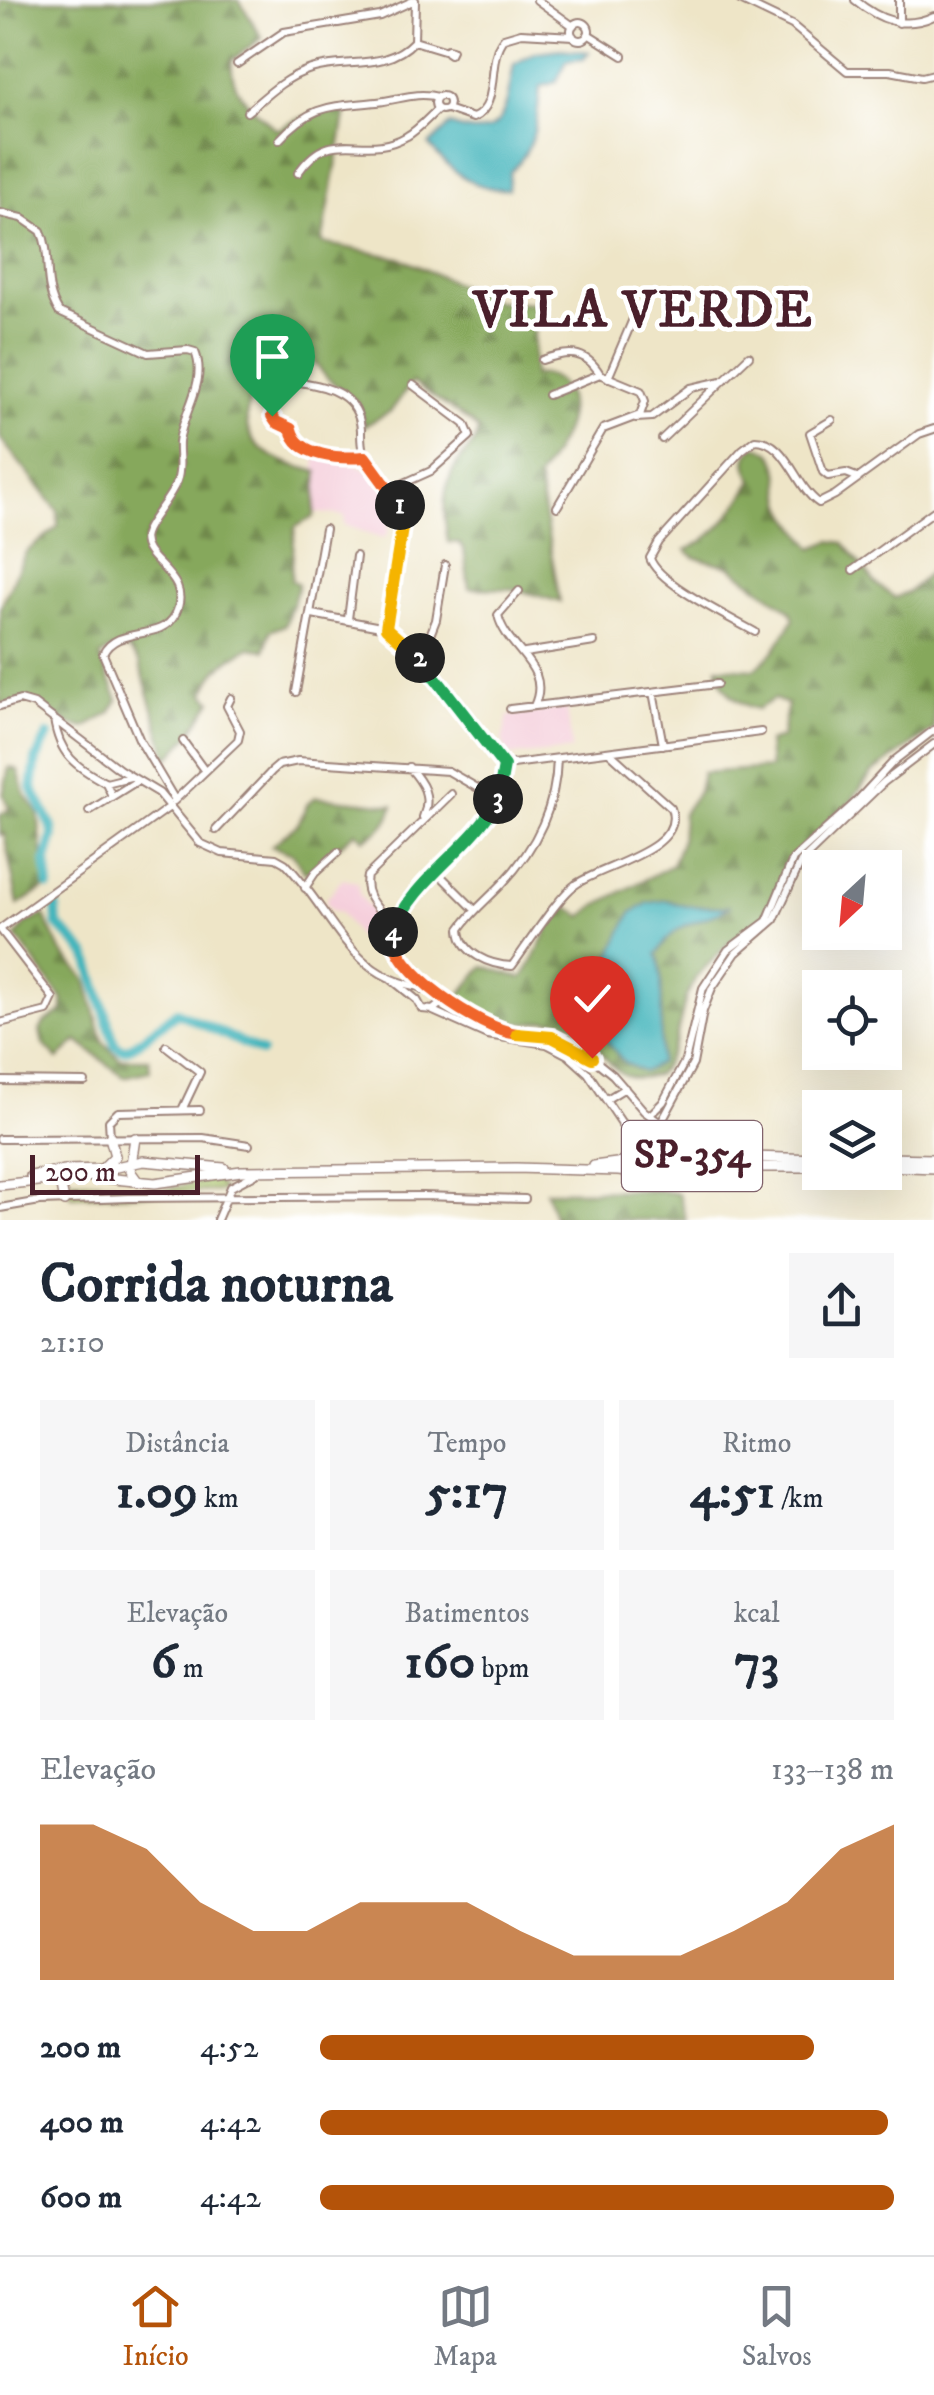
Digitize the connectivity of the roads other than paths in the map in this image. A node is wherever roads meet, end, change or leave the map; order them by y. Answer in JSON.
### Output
{"nodes":[{"id":1,"x":415,"y":0,"type":"edge"},
{"id":2,"x":537,"y":0,"type":"edge"},
{"id":3,"x":740,"y":0,"type":"edge"},
{"id":4,"x":855,"y":0,"type":"edge"},
{"id":5,"x":899,"y":0,"type":"edge"},
{"id":6,"x":934,"y":16,"type":"edge"},
{"id":7,"x":899,"y":23,"type":"junction"},
{"id":8,"x":572,"y":26,"type":"junction"},
{"id":9,"x":588,"y":34,"type":"junction"},
{"id":10,"x":573,"y":36,"type":"junction"},
{"id":11,"x":414,"y":41,"type":"junction"},
{"id":12,"x":447,"y":51,"type":"dead end"},
{"id":13,"x":623,"y":56,"type":"dead end"},
{"id":14,"x":237,"y":64,"type":"dead end"},
{"id":15,"x":934,"y":74,"type":"edge"},
{"id":16,"x":442,"y":109,"type":"junction"},
{"id":17,"x":247,"y":112,"type":"dead end"},
{"id":18,"x":280,"y":140,"type":"dead end"},
{"id":19,"x":298,"y":173,"type":"dead end"},
{"id":20,"x":0,"y":213,"type":"edge"},
{"id":21,"x":633,"y":318,"type":"dead end"},
{"id":22,"x":750,"y":356,"type":"dead end"},
{"id":23,"x":542,"y":360,"type":"dead end"},
{"id":24,"x":604,"y":376,"type":"junction"},
{"id":25,"x":724,"y":380,"type":"junction"},
{"id":26,"x":298,"y":382,"type":"dead end"},
{"id":27,"x":414,"y":385,"type":"dead end"},
{"id":28,"x":548,"y":395,"type":"dead end"},
{"id":29,"x":272,"y":416,"type":"dead end"},
{"id":30,"x":636,"y":418,"type":"junction"},
{"id":31,"x":832,"y":420,"type":"dead end"},
{"id":32,"x":934,"y":429,"type":"edge"},
{"id":33,"x":662,"y":438,"type":"dead end"},
{"id":34,"x":365,"y":457,"type":"junction"},
{"id":35,"x":859,"y":478,"type":"junction"},
{"id":36,"x":390,"y":489,"type":"junction"},
{"id":37,"x":556,"y":507,"type":"dead end"},
{"id":38,"x":934,"y":511,"type":"edge"},
{"id":39,"x":326,"y":529,"type":"dead end"},
{"id":40,"x":356,"y":556,"type":"dead end"},
{"id":41,"x":445,"y":565,"type":"dead end"},
{"id":42,"x":852,"y":570,"type":"dead end"},
{"id":43,"x":518,"y":591,"type":"dead end"},
{"id":44,"x":312,"y":614,"type":"junction"},
{"id":45,"x":348,"y":620,"type":"junction"},
{"id":46,"x":386,"y":628,"type":"junction"},
{"id":47,"x":755,"y":632,"type":"dead end"},
{"id":48,"x":594,"y":642,"type":"dead end"},
{"id":49,"x":523,"y":654,"type":"junction"},
{"id":50,"x":420,"y":658,"type":"junction"},
{"id":51,"x":717,"y":684,"type":"dead end"},
{"id":52,"x":296,"y":692,"type":"dead end"},
{"id":53,"x":653,"y":692,"type":"junction"},
{"id":54,"x":230,"y":698,"type":"dead end"},
{"id":55,"x":0,"y":706,"type":"edge"},
{"id":56,"x":534,"y":706,"type":"junction"},
{"id":57,"x":510,"y":709,"type":"dead end"},
{"id":58,"x":54,"y":719,"type":"junction"},
{"id":59,"x":934,"y":730,"type":"edge"},
{"id":60,"x":761,"y":732,"type":"dead end"},
{"id":61,"x":183,"y":741,"type":"dead end"},
{"id":62,"x":663,"y":744,"type":"junction"},
{"id":63,"x":934,"y":744,"type":"edge"},
{"id":64,"x":610,"y":752,"type":"junction"},
{"id":65,"x":556,"y":759,"type":"junction"},
{"id":66,"x":504,"y":766,"type":"junction"},
{"id":67,"x":409,"y":767,"type":"junction"},
{"id":68,"x":204,"y":770,"type":"junction"},
{"id":69,"x":134,"y":779,"type":"junction"},
{"id":70,"x":106,"y":782,"type":"junction"},
{"id":71,"x":481,"y":790,"type":"junction"},
{"id":72,"x":450,"y":794,"type":"dead end"},
{"id":73,"x":112,"y":796,"type":"junction"},
{"id":74,"x":498,"y":799,"type":"junction"},
{"id":75,"x":172,"y":804,"type":"junction"},
{"id":76,"x":90,"y":810,"type":"dead end"},
{"id":77,"x":487,"y":816,"type":"junction"},
{"id":78,"x":422,"y":818,"type":"junction"},
{"id":79,"x":216,"y":830,"type":"dead end"},
{"id":80,"x":338,"y":852,"type":"dead end"},
{"id":81,"x":436,"y":872,"type":"junction"},
{"id":82,"x":305,"y":889,"type":"junction"},
{"id":83,"x":382,"y":910,"type":"junction"},
{"id":84,"x":474,"y":910,"type":"junction"},
{"id":85,"x":401,"y":915,"type":"junction"},
{"id":86,"x":394,"y":928,"type":"junction"},
{"id":87,"x":403,"y":962,"type":"junction"},
{"id":88,"x":392,"y":979,"type":"junction"},
{"id":89,"x":421,"y":989,"type":"junction"},
{"id":90,"x":437,"y":991,"type":"junction"},
{"id":91,"x":416,"y":1000,"type":"junction"},
{"id":92,"x":433,"y":1010,"type":"junction"},
{"id":93,"x":0,"y":1023,"type":"edge"},
{"id":94,"x":166,"y":1046,"type":"dead end"},
{"id":95,"x":0,"y":1082,"type":"edge"},
{"id":96,"x":85,"y":1082,"type":"dead end"},
{"id":97,"x":625,"y":1088,"type":"junction"},
{"id":98,"x":675,"y":1097,"type":"junction"},
{"id":99,"x":608,"y":1098,"type":"junction"},
{"id":100,"x":182,"y":1110,"type":"junction"},
{"id":101,"x":200,"y":1110,"type":"dead end"},
{"id":102,"x":650,"y":1116,"type":"junction"},
{"id":103,"x":661,"y":1124,"type":"junction"},
{"id":104,"x":622,"y":1125,"type":"junction"},
{"id":105,"x":671,"y":1132,"type":"junction"},
{"id":106,"x":110,"y":1137,"type":"junction"},
{"id":107,"x":136,"y":1138,"type":"junction"},
{"id":108,"x":0,"y":1139,"type":"edge"},
{"id":109,"x":643,"y":1141,"type":"junction"},
{"id":110,"x":249,"y":1145,"type":"dead end"},
{"id":111,"x":688,"y":1156,"type":"junction"},
{"id":112,"x":653,"y":1157,"type":"junction"},
{"id":113,"x":902,"y":1158,"type":"edge"},
{"id":114,"x":137,"y":1159,"type":"junction"},
{"id":115,"x":802,"y":1159,"type":"edge"},
{"id":116,"x":934,"y":1159,"type":"edge"},
{"id":117,"x":162,"y":1162,"type":"junction"},
{"id":118,"x":624,"y":1162,"type":"junction"},
{"id":119,"x":802,"y":1167,"type":"edge"},
{"id":120,"x":902,"y":1167,"type":"edge"},
{"id":121,"x":934,"y":1168,"type":"edge"},
{"id":122,"x":100,"y":1169,"type":"junction"},
{"id":123,"x":565,"y":1169,"type":"junction"},
{"id":124,"x":241,"y":1171,"type":"junction"},
{"id":125,"x":263,"y":1171,"type":"junction"},
{"id":126,"x":205,"y":1174,"type":"junction"},
{"id":127,"x":687,"y":1176,"type":"junction"},
{"id":128,"x":66,"y":1177,"type":"junction"},
{"id":129,"x":673,"y":1177,"type":"junction"},
{"id":130,"x":161,"y":1182,"type":"junction"},
{"id":131,"x":140,"y":1183,"type":"junction"},
{"id":132,"x":0,"y":1185,"type":"edge"},
{"id":133,"x":227,"y":1196,"type":"junction"},
{"id":134,"x":525,"y":1199,"type":"dead end"},
{"id":135,"x":64,"y":1201,"type":"junction"},
{"id":136,"x":0,"y":1208,"type":"edge"},
{"id":137,"x":217,"y":1220,"type":"edge"}],
"edges":[{"from":1,"to":11,"type":"street"},
{"from":1,"to":14,"type":"street"},
{"from":2,"to":8,"type":"street"},
{"from":3,"to":15,"type":"street"},
{"from":4,"to":7,"type":"street"},
{"from":5,"to":7,"type":"street"},
{"from":6,"to":7,"type":"street"},
{"from":8,"to":9,"type":"street"},
{"from":8,"to":10,"type":"street"},
{"from":9,"to":10,"type":"street"},
{"from":9,"to":13,"type":"street"},
{"from":10,"to":16,"type":"street"},
{"from":11,"to":12,"type":"street"},
{"from":11,"to":17,"type":"street"},
{"from":16,"to":18,"type":"street"},
{"from":16,"to":19,"type":"street"},
{"from":20,"to":75,"type":"street"},
{"from":21,"to":24,"type":"street"},
{"from":22,"to":25,"type":"street"},
{"from":23,"to":24,"type":"street"},
{"from":24,"to":28,"type":"street"},
{"from":24,"to":30,"type":"street"},
{"from":25,"to":30,"type":"street"},
{"from":25,"to":33,"type":"street"},
{"from":26,"to":34,"type":"street"},
{"from":27,"to":36,"type":"street"},
{"from":29,"to":34,"type":"street"},
{"from":30,"to":37,"type":"street"},
{"from":31,"to":35,"type":"street"},
{"from":32,"to":35,"type":"street"},
{"from":34,"to":36,"type":"street"},
{"from":35,"to":47,"type":"street"},
{"from":36,"to":46,"type":"street"},
{"from":38,"to":42,"type":"street"},
{"from":39,"to":44,"type":"street"},
{"from":40,"to":45,"type":"street"},
{"from":41,"to":50,"type":"street"},
{"from":43,"to":49,"type":"street"},
{"from":44,"to":45,"type":"street"},
{"from":44,"to":52,"type":"street"},
{"from":45,"to":46,"type":"street"},
{"from":46,"to":50,"type":"street"},
{"from":48,"to":49,"type":"street"},
{"from":49,"to":56,"type":"street"},
{"from":50,"to":66,"type":"street"},
{"from":51,"to":53,"type":"street"},
{"from":53,"to":56,"type":"street"},
{"from":53,"to":62,"type":"street"},
{"from":54,"to":68,"type":"street"},
{"from":55,"to":58,"type":"street"},
{"from":56,"to":57,"type":"street"},
{"from":58,"to":69,"type":"street"},
{"from":58,"to":70,"type":"street"},
{"from":59,"to":102,"type":"street"},
{"from":60,"to":62,"type":"street"},
{"from":61,"to":68,"type":"street"},
{"from":62,"to":64,"type":"street"},
{"from":63,"to":98,"type":"street"},
{"from":64,"to":65,"type":"street"},
{"from":64,"to":84,"type":"street"},
{"from":65,"to":66,"type":"street"},
{"from":65,"to":84,"type":"street"},
{"from":66,"to":74,"type":"street"},
{"from":67,"to":71,"type":"street"},
{"from":67,"to":78,"type":"street"},
{"from":67,"to":79,"type":"street"},
{"from":68,"to":75,"type":"street"},
{"from":69,"to":70,"type":"street"},
{"from":69,"to":73,"type":"street"},
{"from":69,"to":75,"type":"street"},
{"from":70,"to":73,"type":"street"},
{"from":71,"to":74,"type":"street"},
{"from":71,"to":77,"type":"street"},
{"from":72,"to":78,"type":"street"},
{"from":73,"to":76,"type":"street"},
{"from":74,"to":77,"type":"street"},
{"from":75,"to":82,"type":"street"},
{"from":75,"to":93,"type":"street"},
{"from":77,"to":81,"type":"street"},
{"from":78,"to":83,"type":"street"},
{"from":80,"to":82,"type":"street"},
{"from":81,"to":84,"type":"street"},
{"from":81,"to":85,"type":"street"},
{"from":82,"to":88,"type":"street"},
{"from":83,"to":85,"type":"street"},
{"from":83,"to":86,"type":"street"},
{"from":85,"to":86,"type":"street"},
{"from":86,"to":87,"type":"street"},
{"from":87,"to":89,"type":"street"},
{"from":87,"to":90,"type":"street"},
{"from":88,"to":89,"type":"street"},
{"from":88,"to":91,"type":"street"},
{"from":89,"to":90,"type":"street"},
{"from":89,"to":91,"type":"street"},
{"from":90,"to":92,"type":"street"},
{"from":90,"to":97,"type":"street"},
{"from":91,"to":92,"type":"street"},
{"from":92,"to":99,"type":"street"},
{"from":94,"to":100,"type":"street"},
{"from":95,"to":96,"type":"street"},
{"from":97,"to":99,"type":"street"},
{"from":97,"to":102,"type":"street"},
{"from":98,"to":103,"type":"street"},
{"from":98,"to":105,"type":"street"},
{"from":99,"to":104,"type":"street"},
{"from":100,"to":101,"type":"street"},
{"from":100,"to":106,"type":"street"},
{"from":102,"to":103,"type":"street"},
{"from":103,"to":105,"type":"street"},
{"from":103,"to":109,"type":"street"},
{"from":104,"to":109,"type":"street"},
{"from":104,"to":118,"type":"main road"},
{"from":105,"to":111,"type":"street"},
{"from":106,"to":107,"type":"street"},
{"from":106,"to":108,"type":"street"},
{"from":106,"to":122,"type":"main road"},
{"from":107,"to":110,"type":"street"},
{"from":107,"to":114,"type":"main road"},
{"from":109,"to":112,"type":"street"},
{"from":111,"to":112,"type":"main road","number":"SP-354"},
{"from":111,"to":115,"type":"main road","number":"SP-354"},
{"from":111,"to":127,"type":"main road"},
{"from":112,"to":118,"type":"main road","number":"SP-354"},
{"from":112,"to":129,"type":"main road"},
{"from":113,"to":116,"type":"main road"},
{"from":114,"to":117,"type":"main road","number":"SP-354"},
{"from":114,"to":122,"type":"main road","number":"SP-354"},
{"from":114,"to":131,"type":"main road"},
{"from":117,"to":124,"type":"main road","number":"SP-354"},
{"from":117,"to":130,"type":"main road"},
{"from":118,"to":123,"type":"main road","number":"SP-354"},
{"from":119,"to":127,"type":"main road","number":"SP-354"},
{"from":120,"to":121,"type":"main road"},
{"from":122,"to":132,"type":"main road","number":"SP-354"},
{"from":123,"to":125,"type":"main road","number":"SP-354"},
{"from":123,"to":129,"type":"main road","number":"SP-354"},
{"from":124,"to":125,"type":"main road","number":"SP-354"},
{"from":124,"to":126,"type":"main road","number":"SP-354"},
{"from":125,"to":133,"type":"street"},
{"from":126,"to":130,"type":"main road","number":"SP-354"},
{"from":126,"to":133,"type":"street"},
{"from":127,"to":129,"type":"main road","number":"SP-354"},
{"from":128,"to":131,"type":"main road","number":"SP-354"},
{"from":128,"to":132,"type":"main road","number":"SP-354"},
{"from":128,"to":135,"type":"main road"},
{"from":130,"to":131,"type":"main road","number":"SP-354"},
{"from":133,"to":134,"type":"street"},
{"from":133,"to":135,"type":"street"},
{"from":133,"to":137,"type":"street"},
{"from":135,"to":136,"type":"street"}]}
